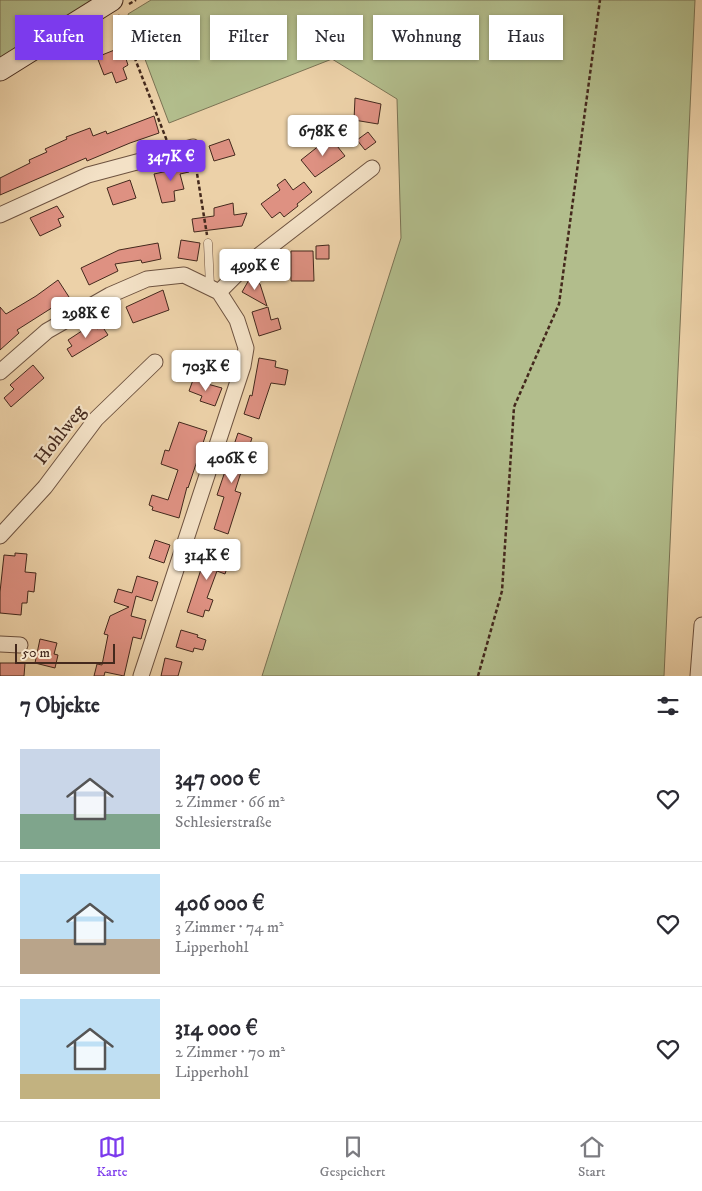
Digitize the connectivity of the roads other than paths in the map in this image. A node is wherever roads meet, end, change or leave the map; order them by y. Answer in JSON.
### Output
{"nodes":[{"id":1,"x":114,"y":6,"type":"edge"},
{"id":2,"x":0,"y":70,"type":"edge"},
{"id":3,"x":193,"y":147,"type":"road end"},
{"id":4,"x":372,"y":168,"type":"dead end"},
{"id":5,"x":0,"y":215,"type":"edge"},
{"id":6,"x":208,"y":244,"type":"road end"},
{"id":7,"x":215,"y":289,"type":"junction"},
{"id":8,"x":154,"y":362,"type":"dead end"},
{"id":9,"x":0,"y":372,"type":"edge"},
{"id":10,"x":0,"y":536,"type":"edge"},
{"id":11,"x":702,"y":624,"type":"edge"},
{"id":12,"x":0,"y":644,"type":"edge"},
{"id":13,"x":20,"y":645,"type":"dead end"},
{"id":14,"x":141,"y":676,"type":"edge"},
{"id":15,"x":698,"y":676,"type":"edge"}],
"edges":[{"from":1,"to":2,"type":"main road"},
{"from":3,"to":5,"type":"street"},
{"from":4,"to":7,"type":"street"},
{"from":6,"to":7,"type":"lane"},
{"from":7,"to":9,"type":"street"},
{"from":7,"to":14,"type":"street"},
{"from":8,"to":10,"type":"street","name":"Hohlweg"},
{"from":11,"to":15,"type":"street"},
{"from":12,"to":13,"type":"street"}]}
